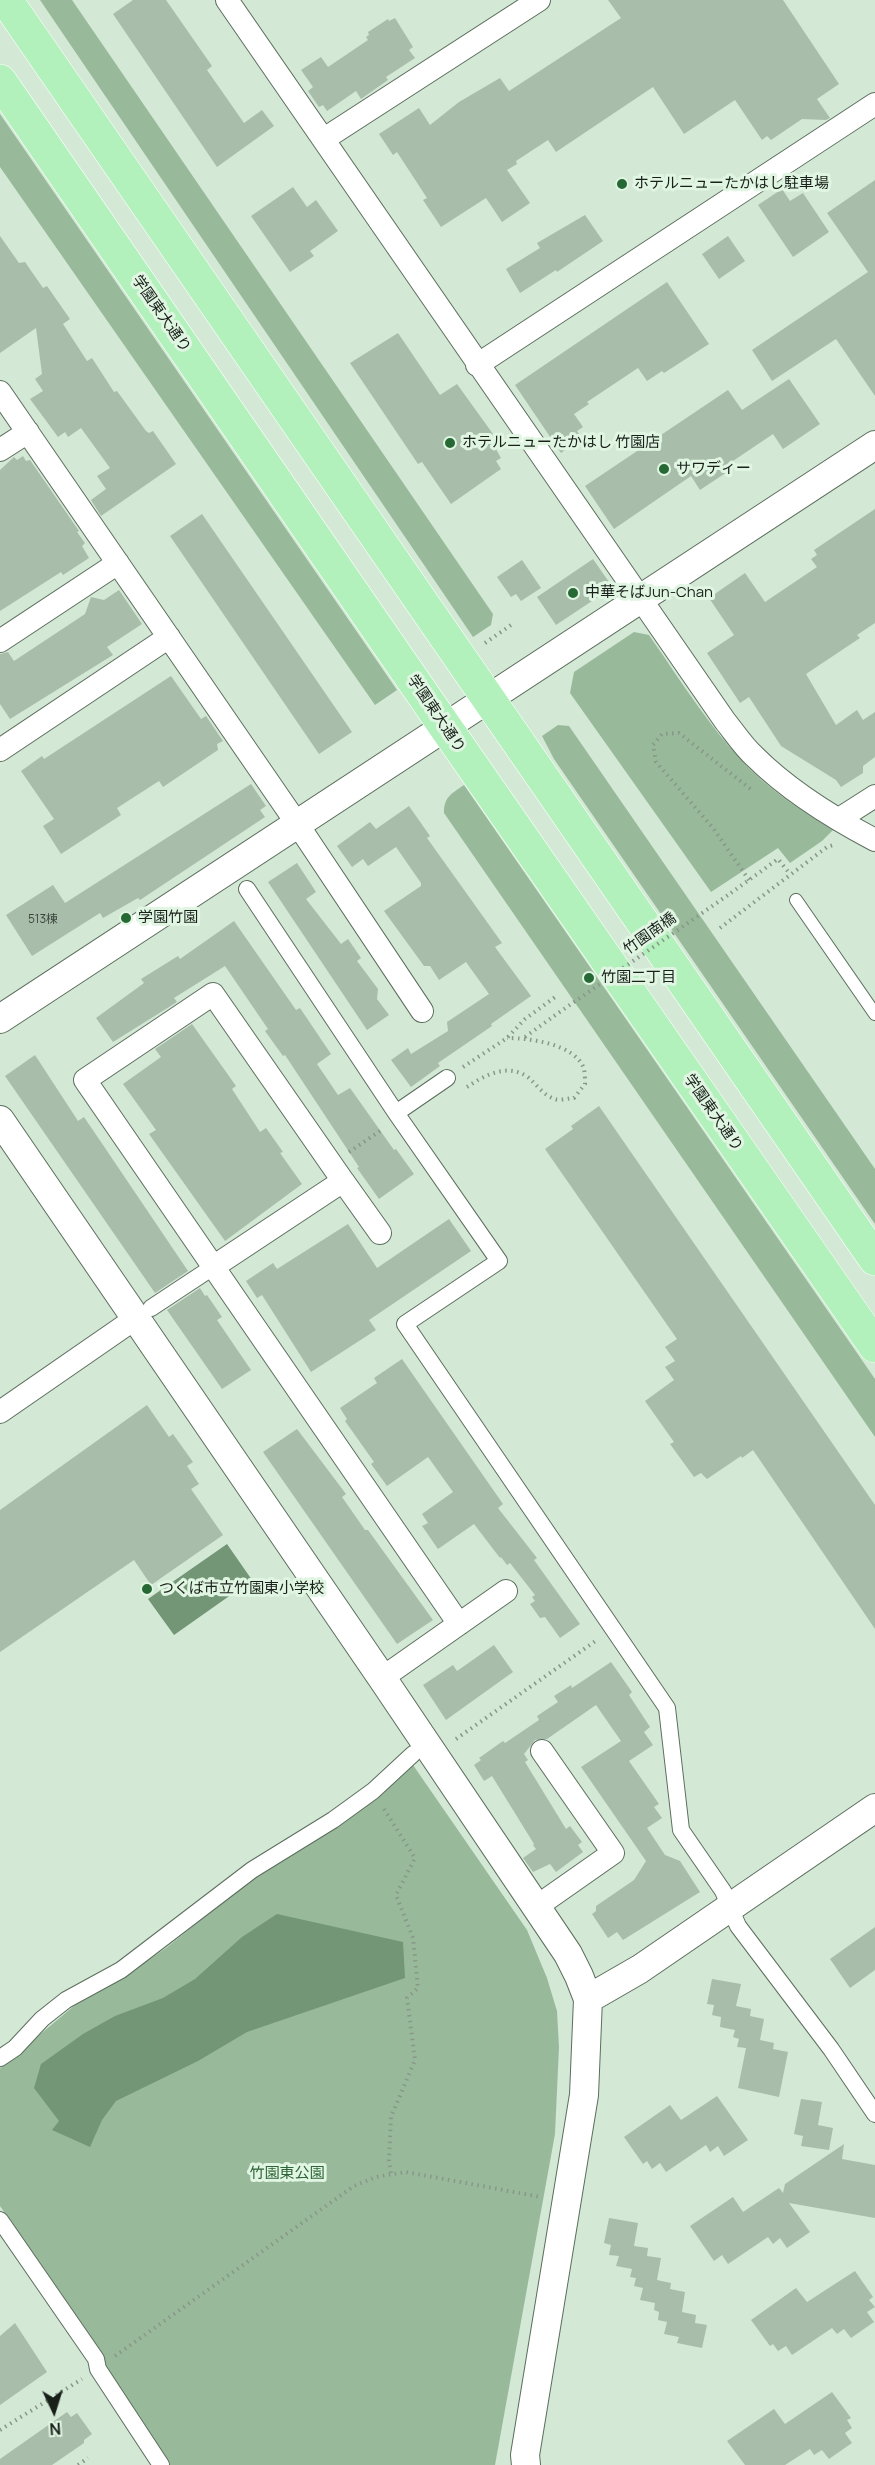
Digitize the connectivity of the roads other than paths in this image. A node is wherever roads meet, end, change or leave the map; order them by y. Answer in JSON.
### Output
{"nodes":[{"id":1,"x":6,"y":0,"type":"edge"},
{"id":2,"x":227,"y":0,"type":"edge"},
{"id":3,"x":539,"y":0,"type":"edge"},
{"id":4,"x":0,"y":81,"type":"edge"},
{"id":5,"x":875,"y":104,"type":"edge"},
{"id":6,"x":324,"y":139,"type":"junction"},
{"id":7,"x":477,"y":365,"type":"junction"},
{"id":8,"x":0,"y":392,"type":"edge"},
{"id":9,"x":28,"y":432,"type":"junction"},
{"id":10,"x":875,"y":445,"type":"edge"},
{"id":11,"x":0,"y":450,"type":"edge"},
{"id":12,"x":118,"y":563,"type":"junction"},
{"id":13,"x":640,"y":600,"type":"junction"},
{"id":14,"x":169,"y":637,"type":"junction"},
{"id":15,"x":0,"y":641,"type":"edge"},
{"id":16,"x":490,"y":699,"type":"junction"},
{"id":17,"x":446,"y":729,"type":"junction"},
{"id":18,"x":0,"y":750,"type":"edge"},
{"id":19,"x":875,"y":796,"type":"edge"},
{"id":20,"x":298,"y":825,"type":"junction"},
{"id":21,"x":833,"y":829,"type":"junction"},
{"id":22,"x":875,"y":840,"type":"edge"},
{"id":23,"x":247,"y":889,"type":"dead end"},
{"id":24,"x":796,"y":900,"type":"dead end"},
{"id":25,"x":422,"y":1011,"type":"dead end"},
{"id":26,"x":875,"y":1014,"type":"edge"},
{"id":27,"x":0,"y":1019,"type":"edge"},
{"id":28,"x":447,"y":1078,"type":"road end"},
{"id":29,"x":396,"y":1113,"type":"junction"},
{"id":30,"x":0,"y":1120,"type":"edge"},
{"id":31,"x":338,"y":1173,"type":"junction"},
{"id":32,"x":381,"y":1233,"type":"dead end"},
{"id":33,"x":875,"y":1259,"type":"edge"},
{"id":34,"x":213,"y":1267,"type":"junction"},
{"id":35,"x":143,"y":1313,"type":"junction"},
{"id":36,"x":875,"y":1346,"type":"edge"},
{"id":37,"x":0,"y":1412,"type":"edge"},
{"id":38,"x":506,"y":1591,"type":"dead end"},
{"id":39,"x":459,"y":1624,"type":"junction"},
{"id":40,"x":382,"y":1678,"type":"junction"},
{"id":41,"x":542,"y":1751,"type":"dead end"},
{"id":42,"x":413,"y":1754,"type":"dead end"},
{"id":43,"x":875,"y":1808,"type":"edge"},
{"id":44,"x":536,"y":1907,"type":"junction"},
{"id":45,"x":730,"y":1908,"type":"junction"},
{"id":46,"x":588,"y":1999,"type":"junction"},
{"id":47,"x":0,"y":2058,"type":"edge"},
{"id":48,"x":875,"y":2114,"type":"edge"},
{"id":49,"x":0,"y":2220,"type":"edge"},
{"id":50,"x":161,"y":2465,"type":"edge"},
{"id":51,"x":525,"y":2465,"type":"edge"}],
"edges":[{"from":1,"to":16,"type":"main road"},
{"from":2,"to":6,"type":"street"},
{"from":3,"to":6,"type":"street"},
{"from":4,"to":17,"type":"main road","name":"学園東大通り"},
{"from":5,"to":7,"type":"street"},
{"from":6,"to":7,"type":"street"},
{"from":7,"to":13,"type":"street"},
{"from":8,"to":9,"type":"street"},
{"from":9,"to":11,"type":"street"},
{"from":9,"to":12,"type":"street"},
{"from":10,"to":13,"type":"street"},
{"from":12,"to":14,"type":"street"},
{"from":12,"to":15,"type":"street"},
{"from":13,"to":16,"type":"street"},
{"from":13,"to":21,"type":"street"},
{"from":14,"to":18,"type":"street"},
{"from":14,"to":20,"type":"street"},
{"from":16,"to":17,"type":"street"},
{"from":16,"to":33,"type":"main road"},
{"from":17,"to":20,"type":"street"},
{"from":17,"to":36,"type":"main road","name":"学園東大通り"},
{"from":19,"to":21,"type":"street"},
{"from":20,"to":25,"type":"street"},
{"from":20,"to":27,"type":"street"},
{"from":21,"to":22,"type":"street"},
{"from":23,"to":29,"type":"street"},
{"from":24,"to":26,"type":"lane"},
{"from":28,"to":29,"type":"street"},
{"from":29,"to":45,"type":"street"},
{"from":30,"to":35,"type":"street"},
{"from":31,"to":32,"type":"street"},
{"from":31,"to":34,"type":"street"},
{"from":31,"to":34,"type":"street"},
{"from":34,"to":35,"type":"street"},
{"from":34,"to":39,"type":"street"},
{"from":35,"to":37,"type":"street"},
{"from":35,"to":40,"type":"street"},
{"from":38,"to":39,"type":"street"},
{"from":39,"to":40,"type":"street"},
{"from":40,"to":44,"type":"street"},
{"from":41,"to":44,"type":"street"},
{"from":42,"to":47,"type":"street"},
{"from":43,"to":45,"type":"street"},
{"from":44,"to":46,"type":"street"},
{"from":45,"to":46,"type":"street"},
{"from":45,"to":48,"type":"street"},
{"from":46,"to":51,"type":"street"},
{"from":49,"to":50,"type":"street"}]}
